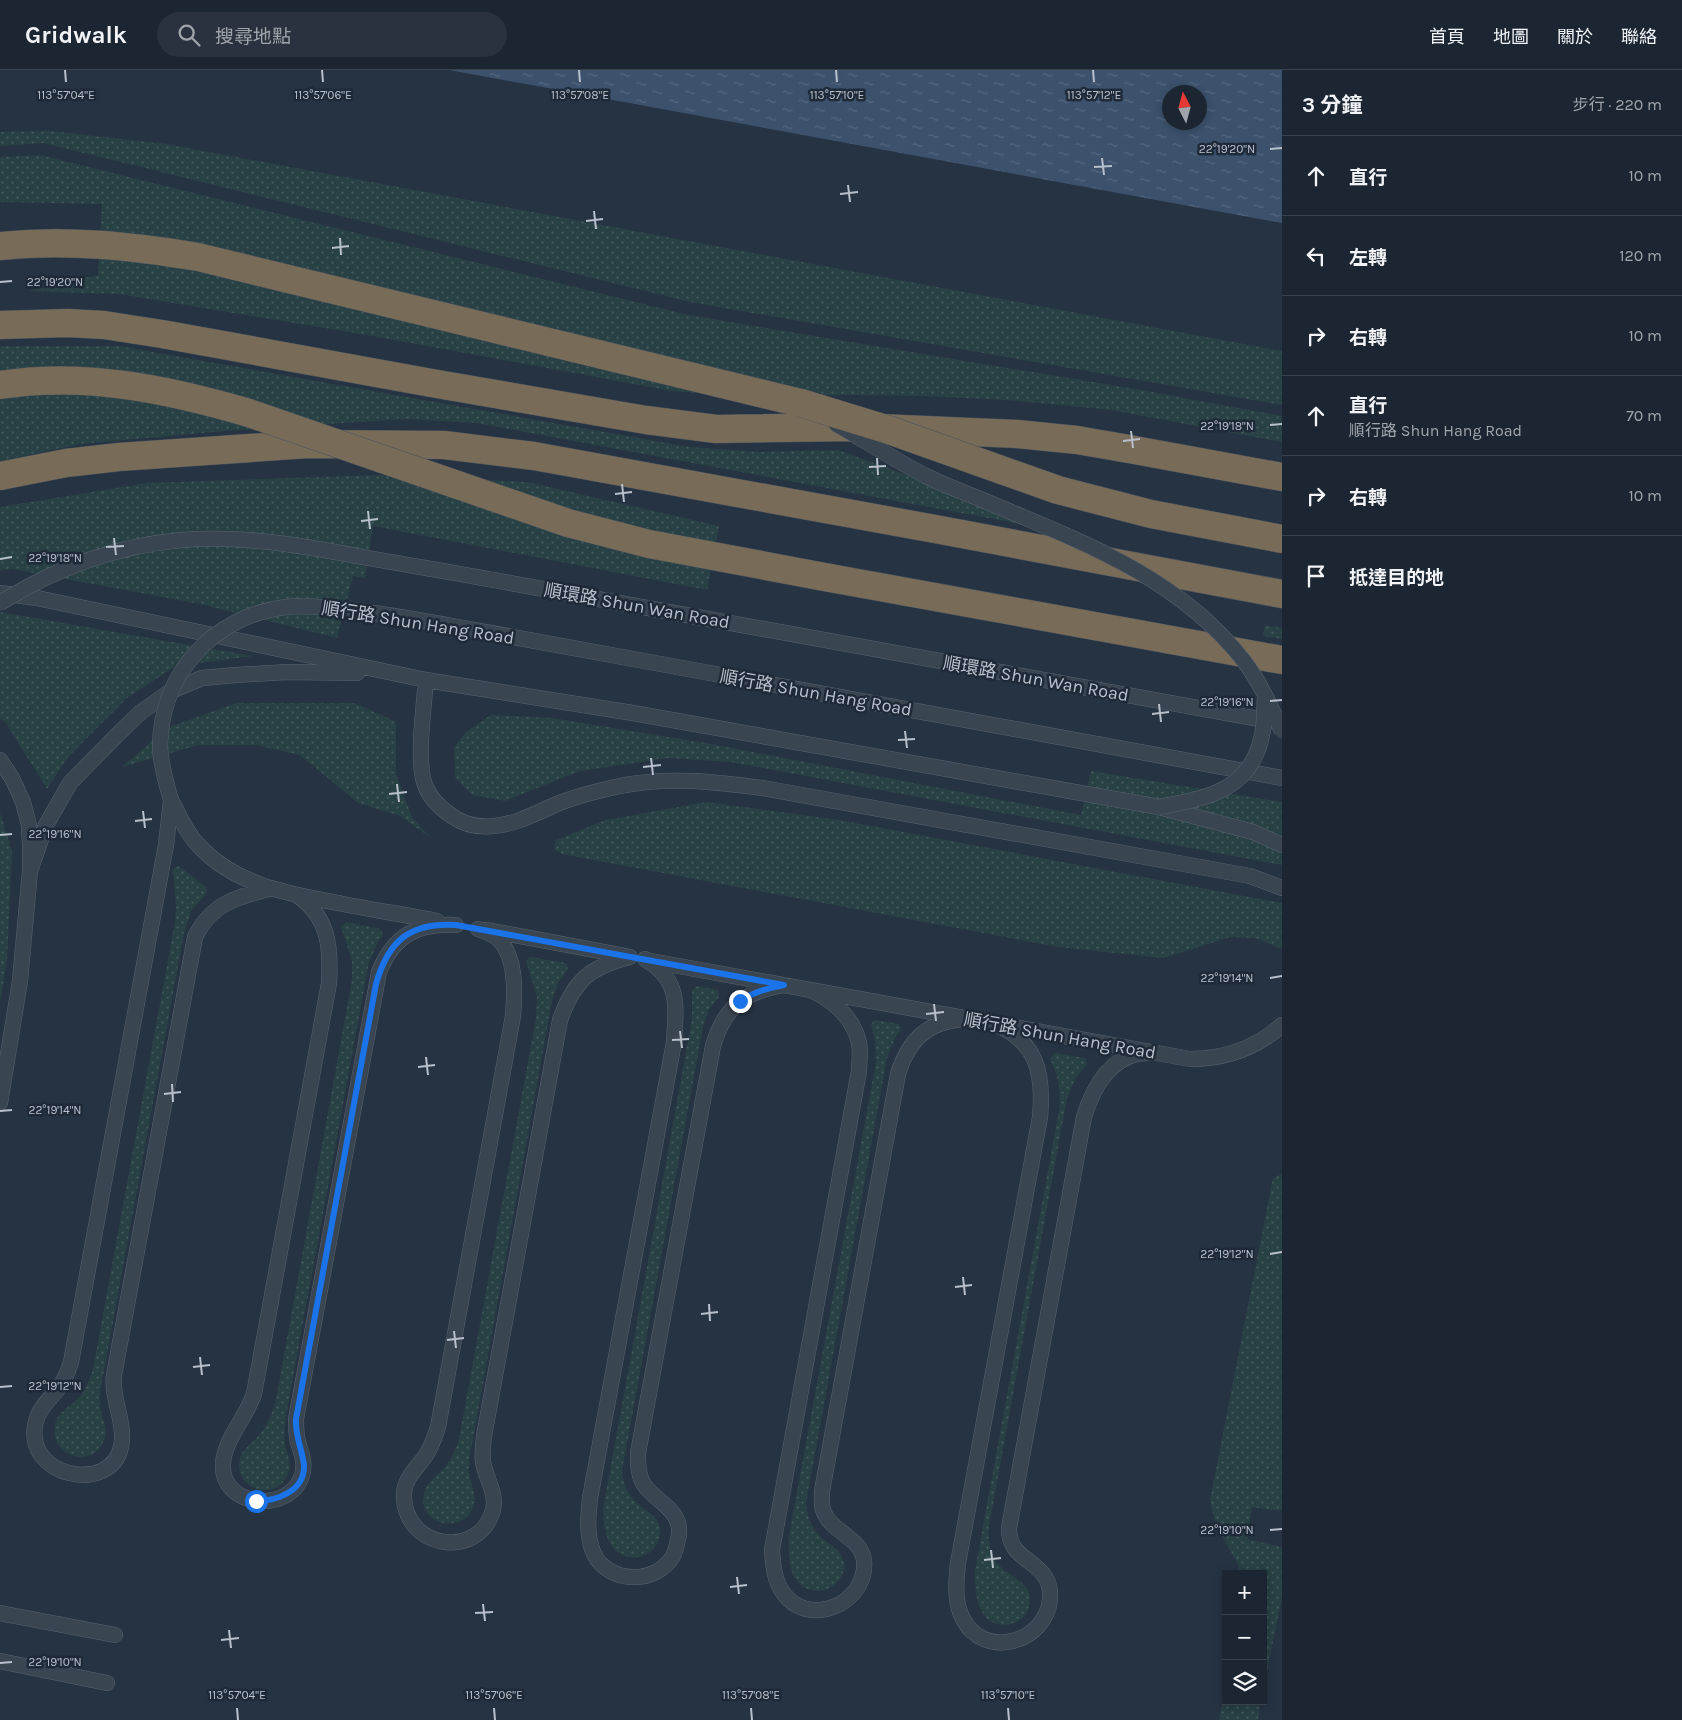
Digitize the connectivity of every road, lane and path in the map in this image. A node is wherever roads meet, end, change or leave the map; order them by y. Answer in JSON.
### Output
{"nodes":[{"id":1,"x":0,"y":246,"type":"edge"},
{"id":2,"x":0,"y":325,"type":"edge"},
{"id":3,"x":0,"y":385,"type":"edge"},
{"id":4,"x":801,"y":403,"type":"junction"},
{"id":5,"x":0,"y":476,"type":"edge"},
{"id":6,"x":1282,"y":477,"type":"edge"},
{"id":7,"x":1282,"y":539,"type":"edge"},
{"id":8,"x":0,"y":593,"type":"edge"},
{"id":9,"x":1282,"y":594,"type":"edge"},
{"id":10,"x":0,"y":603,"type":"edge"},
{"id":11,"x":1282,"y":660,"type":"edge"},
{"id":12,"x":426,"y":680,"type":"junction"},
{"id":13,"x":1265,"y":694,"type":"junction"},
{"id":14,"x":1282,"y":723,"type":"edge"},
{"id":15,"x":1282,"y":731,"type":"edge"},
{"id":16,"x":0,"y":760,"type":"edge"},
{"id":17,"x":1282,"y":778,"type":"edge"},
{"id":18,"x":171,"y":800,"type":"junction"},
{"id":19,"x":1159,"y":807,"type":"junction"},
{"id":20,"x":1282,"y":845,"type":"edge"},
{"id":21,"x":30,"y":871,"type":"junction"},
{"id":22,"x":1250,"y":876,"type":"junction"},
{"id":23,"x":1282,"y":876,"type":"edge"},
{"id":24,"x":1282,"y":888,"type":"edge"},
{"id":25,"x":270,"y":889,"type":"junction"},
{"id":26,"x":298,"y":896,"type":"junction"},
{"id":27,"x":456,"y":925,"type":"junction"},
{"id":28,"x":478,"y":929,"type":"junction"},
{"id":29,"x":630,"y":957,"type":"junction"},
{"id":30,"x":646,"y":959,"type":"junction"},
{"id":31,"x":784,"y":985,"type":"junction"},
{"id":32,"x":813,"y":990,"type":"junction"},
{"id":33,"x":966,"y":1019,"type":"junction"},
{"id":34,"x":992,"y":1023,"type":"junction"},
{"id":35,"x":1282,"y":1025,"type":"edge"},
{"id":36,"x":1152,"y":1053,"type":"junction"},
{"id":37,"x":0,"y":1103,"type":"edge"},
{"id":38,"x":0,"y":1613,"type":"edge"},
{"id":39,"x":115,"y":1635,"type":"dead end"},
{"id":40,"x":0,"y":1661,"type":"edge"},
{"id":41,"x":107,"y":1683,"type":"dead end"}],
"edges":[{"from":1,"to":4,"type":"highway"},
{"from":2,"to":6,"type":"highway"},
{"from":3,"to":11,"type":"highway","bridge":true},
{"from":4,"to":7,"type":"highway","bridge":true},
{"from":4,"to":13,"type":"lane","bridge":true},
{"from":5,"to":9,"type":"highway"},
{"from":8,"to":12,"type":"lane"},
{"from":10,"to":14,"type":"lane","name":"順環路 Shun Wan Road","bridge":true},
{"from":12,"to":19,"type":"lane"},
{"from":12,"to":21,"type":"lane"},
{"from":12,"to":22,"type":"lane"},
{"from":13,"to":15,"type":"lane","bridge":true},
{"from":13,"to":19,"type":"lane","bridge":true},
{"from":16,"to":21,"type":"lane"},
{"from":17,"to":18,"type":"lane","name":"順行路 Shun Hang Road","bridge":true},
{"from":18,"to":25,"type":"lane","name":"順行路 Shun Hang Road"},
{"from":18,"to":25,"type":"lane"},
{"from":19,"to":20,"type":"lane"},
{"from":21,"to":37,"type":"lane"},
{"from":22,"to":23,"type":"lane"},
{"from":22,"to":24,"type":"lane"},
{"from":25,"to":26,"type":"lane","name":"順行路 Shun Hang Road"},
{"from":26,"to":27,"type":"lane","name":"順行路 Shun Hang Road"},
{"from":26,"to":27,"type":"lane"},
{"from":27,"to":28,"type":"lane","name":"順行路 Shun Hang Road"},
{"from":28,"to":29,"type":"lane","name":"順行路 Shun Hang Road"},
{"from":28,"to":29,"type":"lane"},
{"from":29,"to":30,"type":"lane","name":"順行路 Shun Hang Road"},
{"from":30,"to":31,"type":"lane","name":"順行路 Shun Hang Road"},
{"from":30,"to":31,"type":"lane"},
{"from":31,"to":32,"type":"lane","name":"順行路 Shun Hang Road"},
{"from":32,"to":33,"type":"lane","name":"順行路 Shun Hang Road"},
{"from":32,"to":33,"type":"lane"},
{"from":33,"to":34,"type":"lane","name":"順行路 Shun Hang Road"},
{"from":34,"to":36,"type":"lane","name":"順行路 Shun Hang Road"},
{"from":34,"to":36,"type":"lane"},
{"from":35,"to":36,"type":"lane","name":"順行路 Shun Hang Road"},
{"from":38,"to":39,"type":"lane"},
{"from":40,"to":41,"type":"lane"}]}
